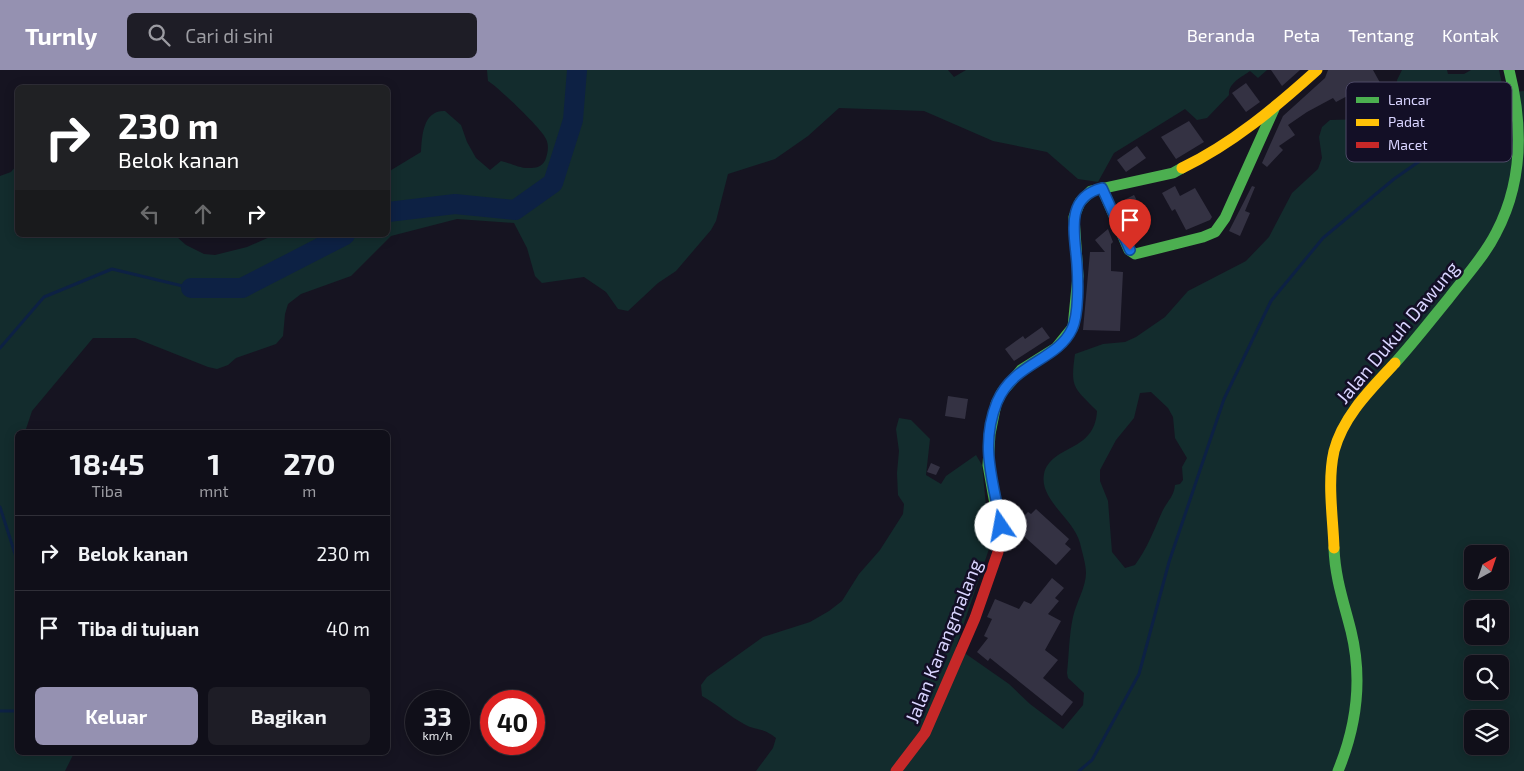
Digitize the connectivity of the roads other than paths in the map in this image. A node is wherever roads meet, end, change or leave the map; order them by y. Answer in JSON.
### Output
{"nodes":[{"id":1,"x":1317,"y":70,"type":"edge"},
{"id":2,"x":1509,"y":70,"type":"edge"},
{"id":3,"x":1274,"y":109,"type":"junction"},
{"id":4,"x":1102,"y":188,"type":"junction"},
{"id":5,"x":896,"y":771,"type":"edge"},
{"id":6,"x":1338,"y":771,"type":"edge"}],
"edges":[{"from":1,"to":3,"type":"street","name":"Jalan Karangmalang"},
{"from":2,"to":6,"type":"street","name":"Jalan Dukuh Dawung"},
{"from":3,"to":4,"type":"street","name":"Jalan Karangmalang"},
{"from":3,"to":4,"type":"street"},
{"from":4,"to":5,"type":"street","name":"Jalan Karangmalang"}]}
